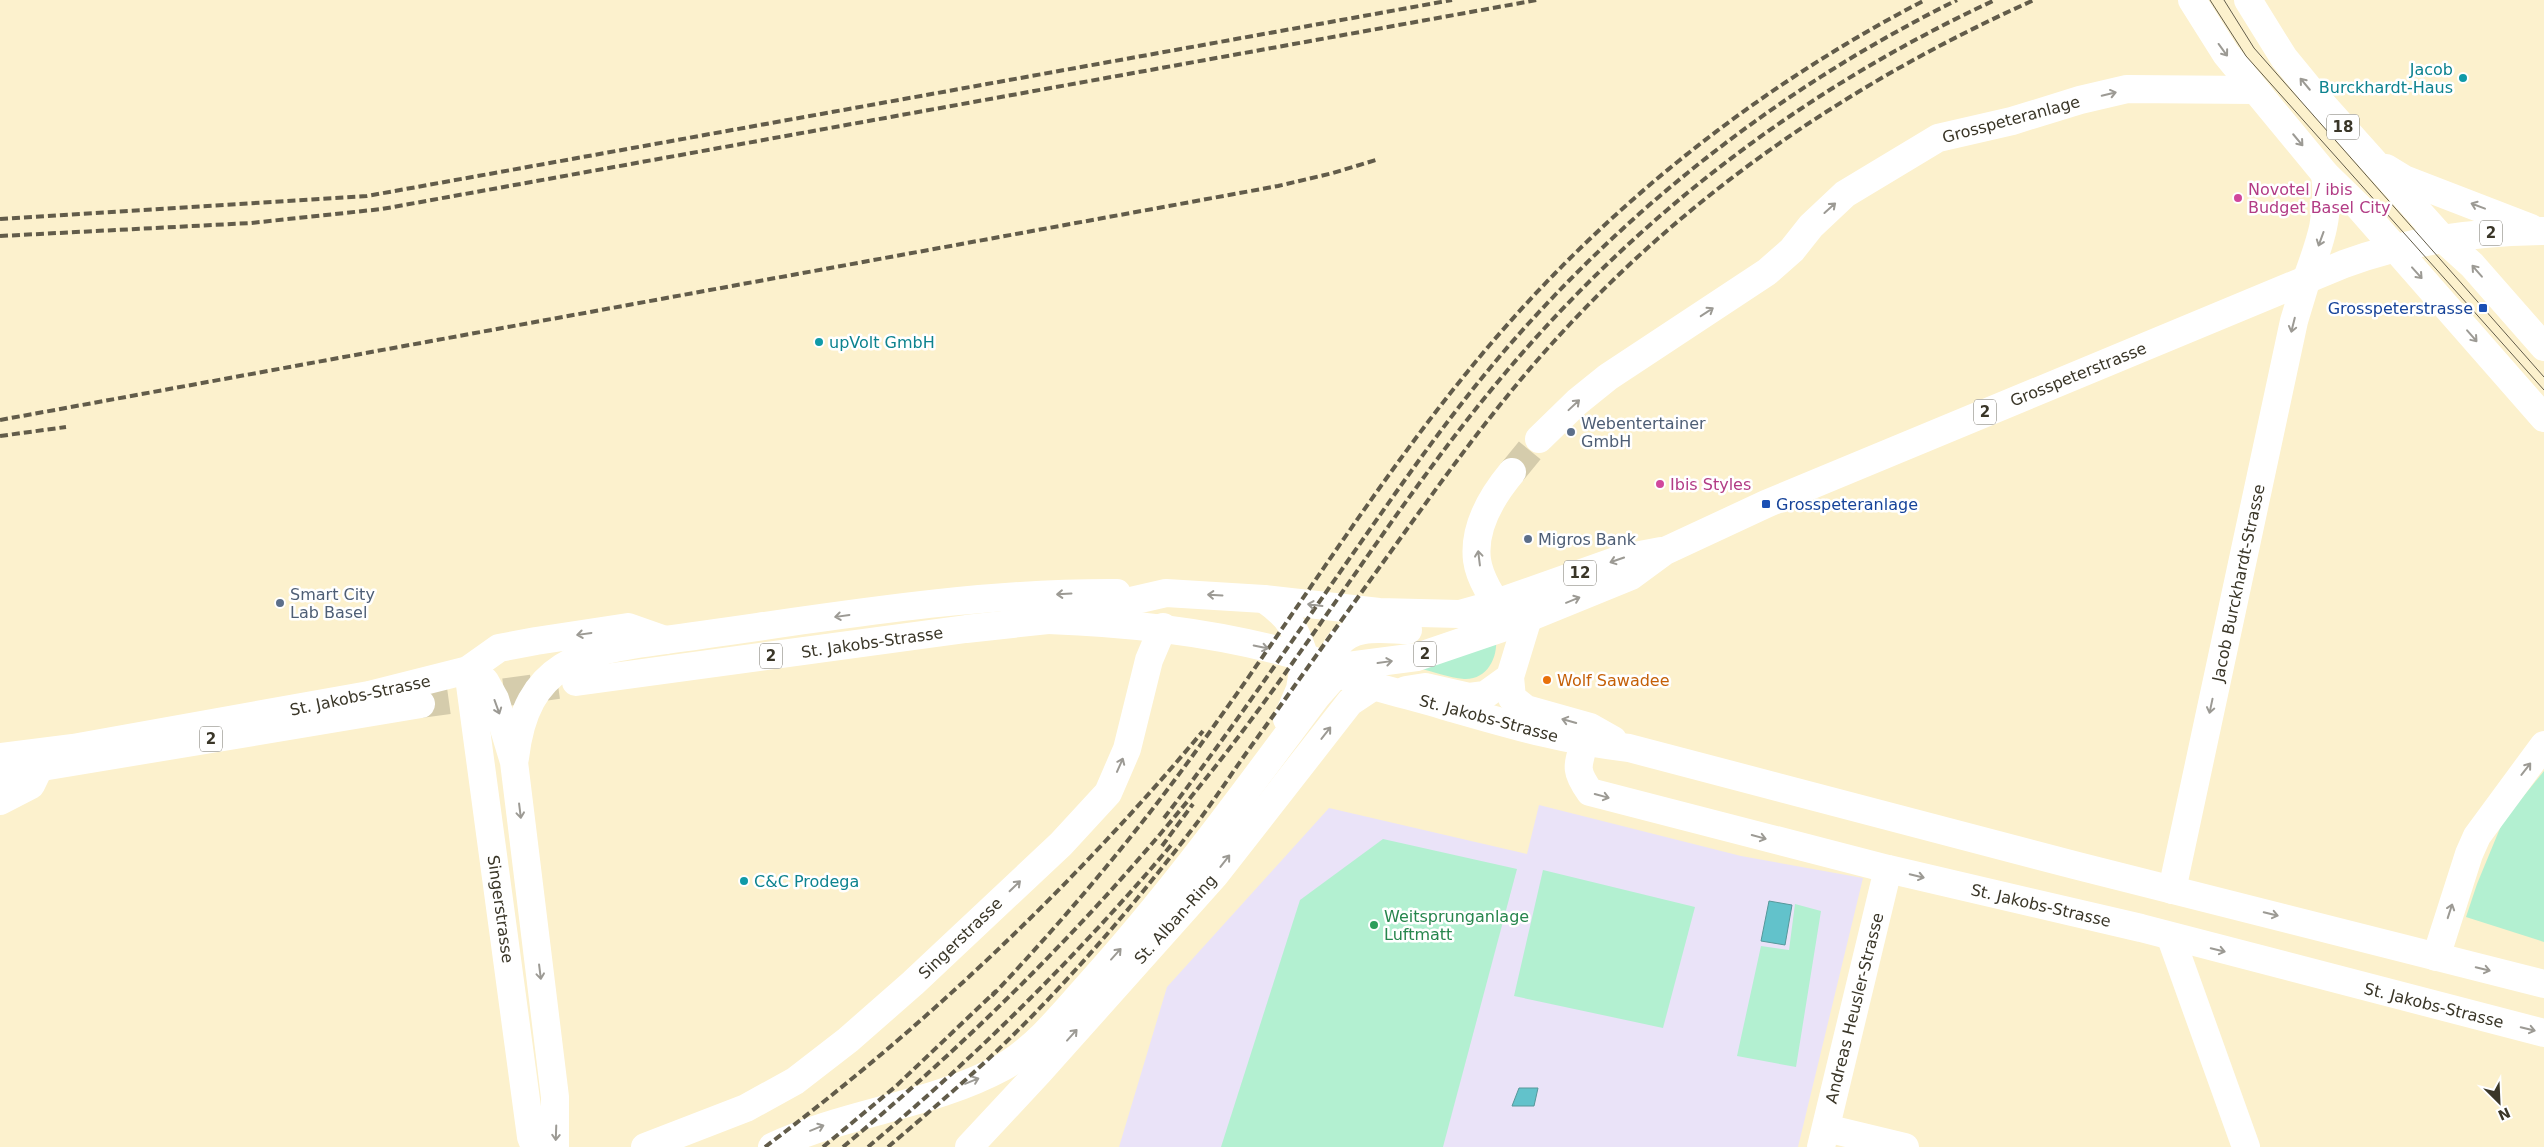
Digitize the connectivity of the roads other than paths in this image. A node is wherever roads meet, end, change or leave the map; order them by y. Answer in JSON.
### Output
{"nodes":[{"id":1,"x":2192,"y":0,"type":"edge"},
{"id":2,"x":2248,"y":0,"type":"edge"},
{"id":3,"x":2255,"y":90,"type":"junction"},
{"id":4,"x":2357,"y":143,"type":"junction"},
{"id":5,"x":2325,"y":174,"type":"junction"},
{"id":6,"x":2542,"y":231,"type":"edge"},
{"id":7,"x":2442,"y":238,"type":"junction"},
{"id":8,"x":2394,"y":247,"type":"junction"},
{"id":9,"x":2307,"y":278,"type":"junction"},
{"id":10,"x":2544,"y":347,"type":"edge"},
{"id":11,"x":2544,"y":418,"type":"edge"},
{"id":12,"x":1539,"y":439,"type":"tunnel mouth"},
{"id":13,"x":1512,"y":472,"type":"tunnel mouth"},
{"id":14,"x":1665,"y":551,"type":"junction"},
{"id":15,"x":1166,"y":593,"type":"junction"},
{"id":16,"x":1264,"y":599,"type":"junction"},
{"id":17,"x":1496,"y":603,"type":"junction"},
{"id":18,"x":1460,"y":614,"type":"junction"},
{"id":19,"x":1048,"y":620,"type":"junction"},
{"id":20,"x":1163,"y":627,"type":"junction"},
{"id":21,"x":1519,"y":629,"type":"junction"},
{"id":22,"x":665,"y":640,"type":"junction"},
{"id":23,"x":468,"y":670,"type":"junction"},
{"id":24,"x":1345,"y":674,"type":"junction"},
{"id":25,"x":1510,"y":676,"type":"junction"},
{"id":26,"x":576,"y":682,"type":"tunnel mouth"},
{"id":27,"x":422,"y":704,"type":"tunnel mouth"},
{"id":28,"x":1584,"y":744,"type":"junction"},
{"id":29,"x":2544,"y":746,"type":"edge"},
{"id":30,"x":1630,"y":748,"type":"junction"},
{"id":31,"x":46,"y":752,"type":"junction"},
{"id":32,"x":0,"y":757,"type":"edge"},
{"id":33,"x":514,"y":762,"type":"junction"},
{"id":34,"x":0,"y":774,"type":"edge"},
{"id":35,"x":0,"y":801,"type":"edge"},
{"id":36,"x":1888,"y":869,"type":"junction"},
{"id":37,"x":2172,"y":890,"type":"junction"},
{"id":38,"x":2171,"y":938,"type":"junction"},
{"id":39,"x":2436,"y":957,"type":"junction"},
{"id":40,"x":2544,"y":984,"type":"edge"},
{"id":41,"x":2544,"y":1033,"type":"edge"},
{"id":42,"x":1824,"y":1138,"type":"edge"},
{"id":43,"x":536,"y":1147,"type":"edge"},
{"id":44,"x":556,"y":1147,"type":"edge"},
{"id":45,"x":645,"y":1147,"type":"edge"},
{"id":46,"x":772,"y":1147,"type":"edge"},
{"id":47,"x":969,"y":1147,"type":"edge"},
{"id":48,"x":1905,"y":1147,"type":"edge"},
{"id":49,"x":2246,"y":1147,"type":"edge"}],
"edges":[{"from":1,"to":3,"type":"main road","number":"18","one_way":true},
{"from":4,"to":2,"type":"main road","number":"18","one_way":true},
{"from":3,"to":5,"type":"main road","number":"18","one_way":true},
{"from":12,"to":3,"type":"main road","name":"Grosspeteranlage","one_way":true},
{"from":6,"to":4,"type":"main road","one_way":true},
{"from":4,"to":7,"type":"main road","number":"18"},
{"from":5,"to":8,"type":"main road","number":"18"},
{"from":5,"to":9,"type":"main road","name":"Jacob Burckhardt-Strasse","one_way":true},
{"from":6,"to":7,"type":"main road","number":"2"},
{"from":7,"to":8,"type":"main road","name":"Grosspeterstrasse","number":"2"},
{"from":10,"to":7,"type":"main road","one_way":true},
{"from":8,"to":9,"type":"main road","name":"Grosspeterstrasse","number":"2"},
{"from":8,"to":11,"type":"main road","number":"18","one_way":true},
{"from":9,"to":14,"type":"main road","name":"Grosspeterstrasse","number":"2"},
{"from":9,"to":37,"type":"main road","name":"Jacob Burckhardt-Strasse","one_way":true},
{"from":17,"to":13,"type":"main road","one_way":true},
{"from":14,"to":17,"type":"main road","name":"Grosspeterstrasse","number":"12","one_way":true},
{"from":21,"to":14,"type":"main road","name":"Grosspeterstrasse","number":"2","one_way":true},
{"from":16,"to":15,"type":"main road","name":"St. Jakobs-Strasse","number":"2","one_way":true},
{"from":15,"to":19,"type":"main road","name":"St. Jakobs-Strasse","number":"2"},
{"from":15,"to":22,"type":"main road","one_way":true},
{"from":18,"to":16,"type":"main road","name":"Grosspeterstrasse","number":"2","one_way":true},
{"from":16,"to":24,"type":"main road"},
{"from":17,"to":18,"type":"main road","name":"Grosspeterstrasse","number":"2"},
{"from":17,"to":21,"type":"main road"},
{"from":18,"to":24,"type":"main road","name":"Grosspeterstrasse"},
{"from":19,"to":20,"type":"main road","name":"St. Jakobs-Strasse","number":"2"},
{"from":19,"to":26,"type":"main road","name":"St. Jakobs-Strasse","number":"2"},
{"from":20,"to":24,"type":"main road","name":"St. Jakobs-Strasse","number":"2","one_way":true},
{"from":45,"to":20,"type":"main road","name":"Singerstrasse","one_way":true},
{"from":24,"to":21,"type":"main road","name":"Grosspeterstrasse","number":"2","one_way":true},
{"from":21,"to":25,"type":"main road","name":"St. Jakobs-Strasse"},
{"from":22,"to":23,"type":"main road","name":"St. Jakobs-Strasse","one_way":true},
{"from":22,"to":33,"type":"main road"},
{"from":23,"to":31,"type":"main road","name":"St. Jakobs-Strasse"},
{"from":23,"to":33,"type":"main road","one_way":true},
{"from":23,"to":43,"type":"main road","name":"Singerstrasse"},
{"from":24,"to":25,"type":"main road","name":"St. Jakobs-Strasse"},
{"from":24,"to":28,"type":"main road","name":"St. Jakobs-Strasse"},
{"from":46,"to":24,"type":"main road","one_way":true},
{"from":47,"to":24,"type":"main road","name":"St. Alban-Ring","one_way":true},
{"from":30,"to":25,"type":"main road","name":"St. Jakobs-Strasse","one_way":true},
{"from":27,"to":34,"type":"main road","name":"St. Jakobs-Strasse","number":"2"},
{"from":28,"to":30,"type":"main road","name":"St. Jakobs-Strasse"},
{"from":28,"to":36,"type":"main road","name":"St. Jakobs-Strasse","one_way":true},
{"from":39,"to":29,"type":"main road","one_way":true},
{"from":30,"to":37,"type":"main road","name":"St. Jakobs-Strasse"},
{"from":31,"to":32,"type":"main road","name":"St. Jakobs-Strasse"},
{"from":31,"to":35,"type":"main road"},
{"from":33,"to":44,"type":"main road","one_way":true},
{"from":36,"to":38,"type":"main road","name":"St. Jakobs-Strasse","one_way":true},
{"from":36,"to":42,"type":"main road","name":"Andreas Heusler-Strasse"},
{"from":37,"to":39,"type":"main road","name":"St. Jakobs-Strasse","one_way":true},
{"from":38,"to":41,"type":"main road","name":"St. Jakobs-Strasse","one_way":true},
{"from":38,"to":49,"type":"main road"},
{"from":39,"to":40,"type":"main road","name":"St. Jakobs-Strasse","one_way":true},
{"from":42,"to":48,"type":"main road"}]}
